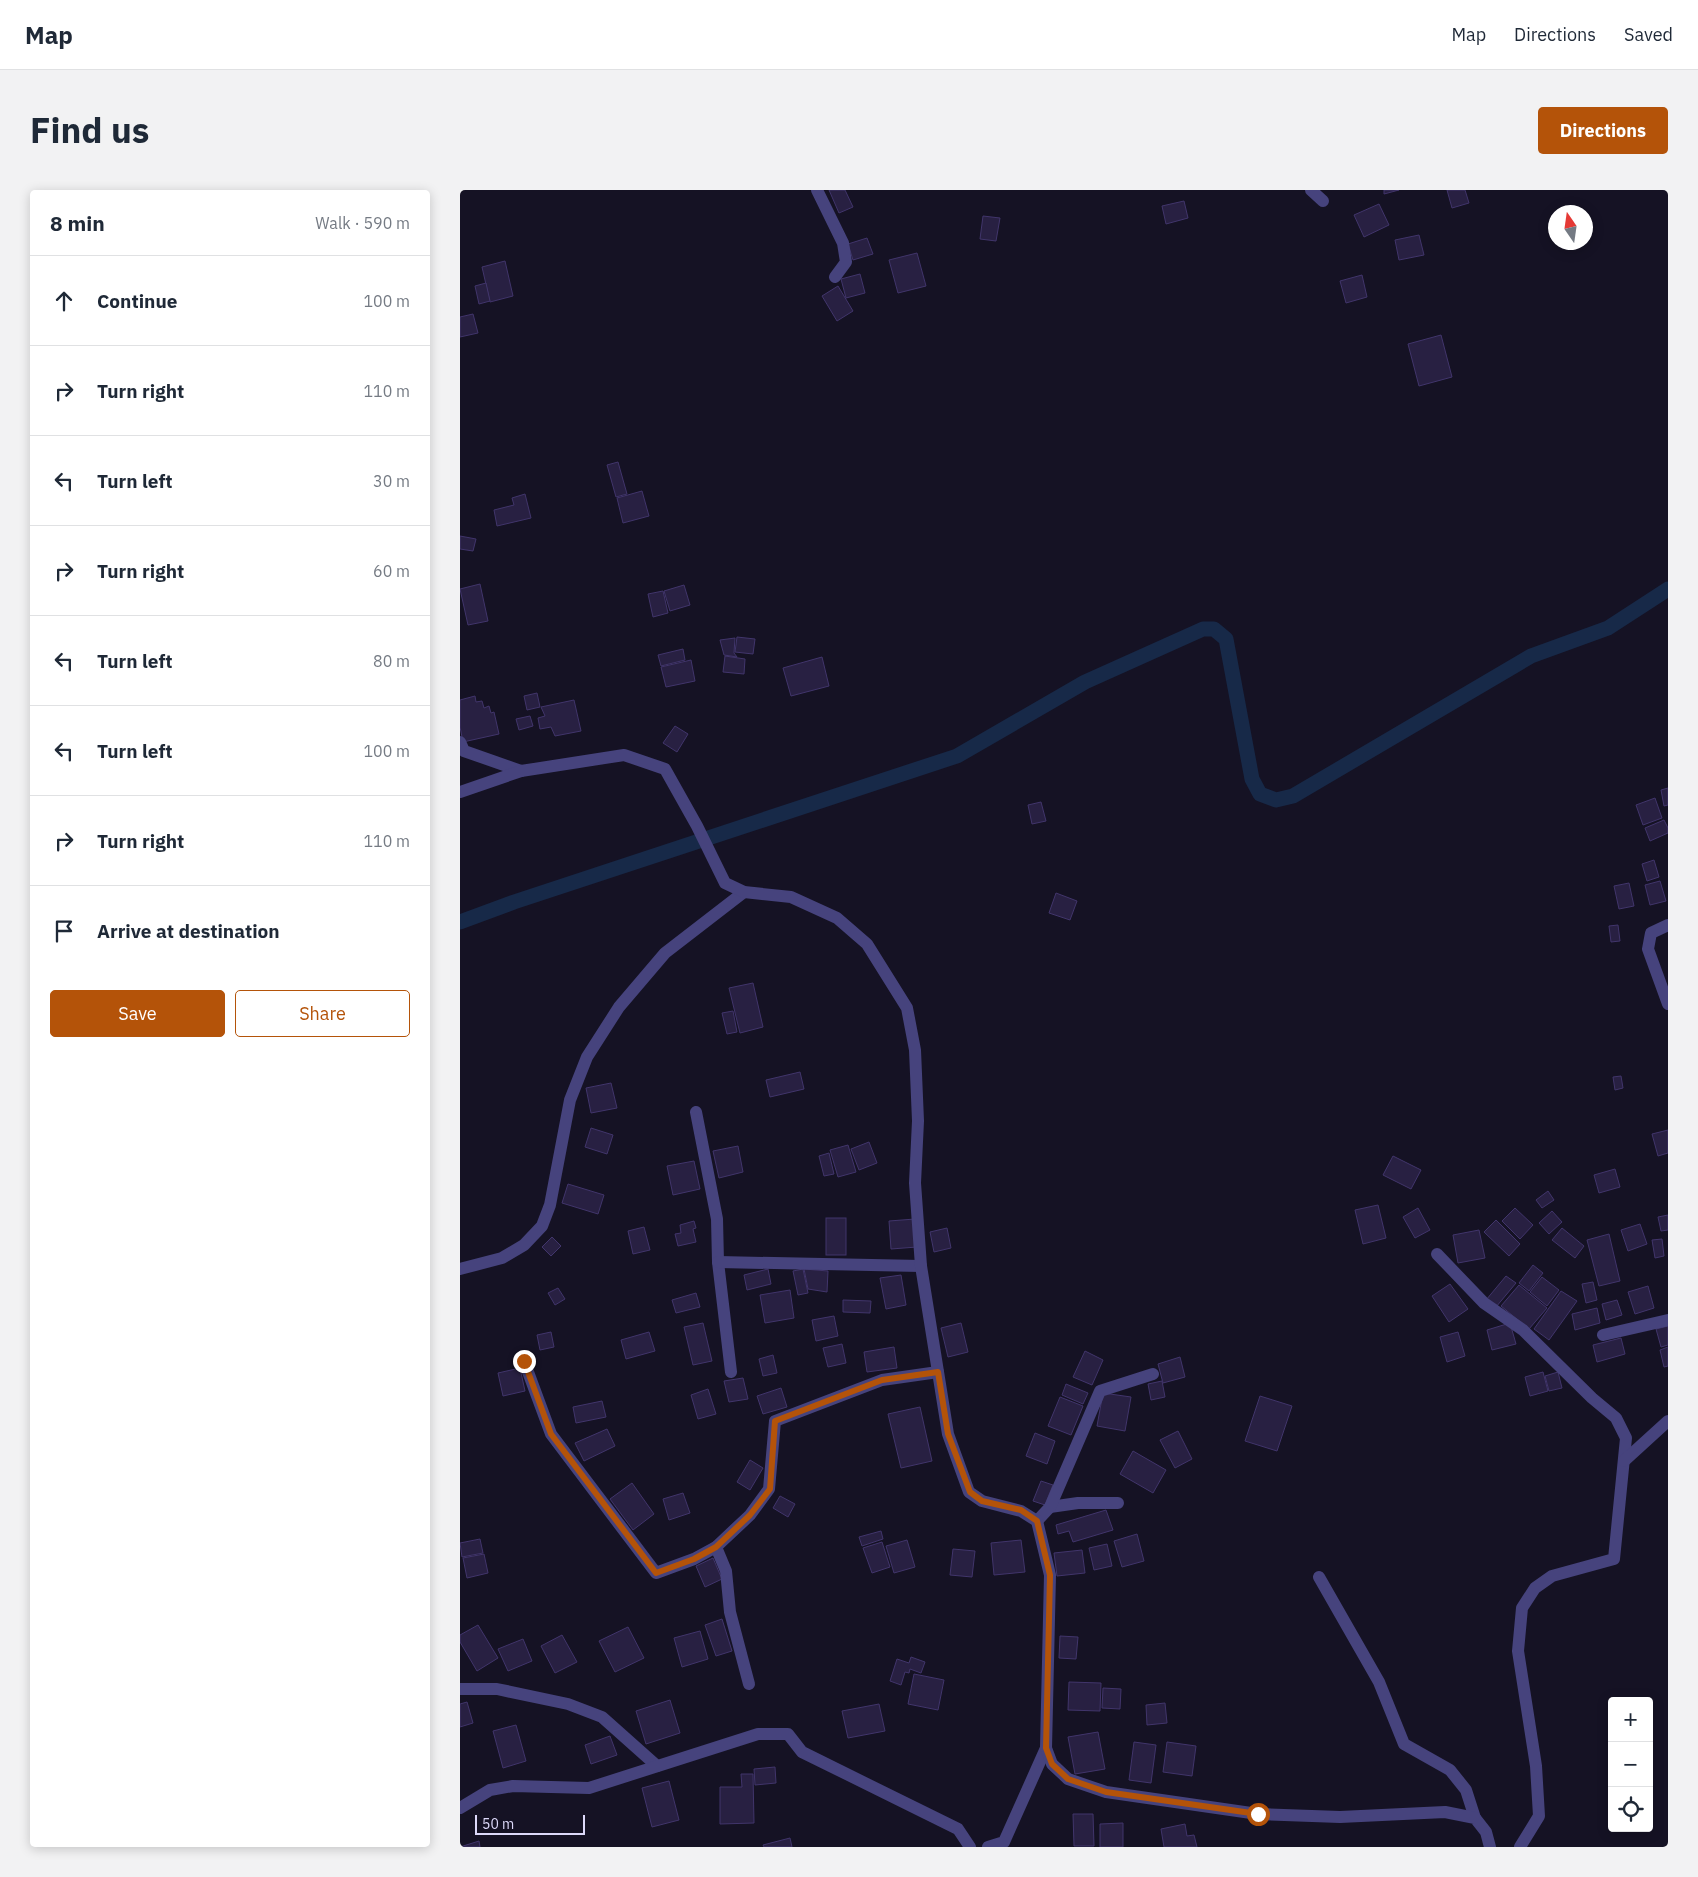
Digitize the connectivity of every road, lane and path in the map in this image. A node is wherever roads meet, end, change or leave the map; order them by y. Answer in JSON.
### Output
{"nodes":[{"id":1,"x":818,"y":190,"type":"edge"},
{"id":2,"x":1311,"y":190,"type":"edge"},
{"id":3,"x":1323,"y":201,"type":"dead end"},
{"id":4,"x":835,"y":278,"type":"dead end"},
{"id":5,"x":460,"y":742,"type":"edge"},
{"id":6,"x":521,"y":771,"type":"junction"},
{"id":7,"x":460,"y":792,"type":"edge"},
{"id":8,"x":744,"y":892,"type":"junction"},
{"id":9,"x":1668,"y":925,"type":"edge"},
{"id":10,"x":1668,"y":1004,"type":"edge"},
{"id":11,"x":696,"y":1112,"type":"dead end"},
{"id":12,"x":1437,"y":1254,"type":"dead end"},
{"id":13,"x":718,"y":1262,"type":"junction"},
{"id":14,"x":921,"y":1266,"type":"junction"},
{"id":15,"x":460,"y":1269,"type":"edge"},
{"id":16,"x":1668,"y":1320,"type":"edge"},
{"id":17,"x":1603,"y":1334,"type":"dead end"},
{"id":18,"x":524,"y":1361,"type":"dead end"},
{"id":19,"x":731,"y":1372,"type":"dead end"},
{"id":20,"x":938,"y":1372,"type":"junction"},
{"id":21,"x":1153,"y":1374,"type":"dead end"},
{"id":22,"x":1668,"y":1421,"type":"edge"},
{"id":23,"x":1624,"y":1461,"type":"junction"},
{"id":24,"x":1118,"y":1503,"type":"dead end"},
{"id":25,"x":1050,"y":1507,"type":"junction"},
{"id":26,"x":1037,"y":1521,"type":"junction"},
{"id":27,"x":716,"y":1547,"type":"junction"},
{"id":28,"x":1319,"y":1577,"type":"dead end"},
{"id":29,"x":749,"y":1684,"type":"dead end"},
{"id":30,"x":460,"y":1689,"type":"edge"},
{"id":31,"x":1046,"y":1748,"type":"junction"},
{"id":32,"x":657,"y":1766,"type":"junction"},
{"id":33,"x":460,"y":1808,"type":"edge"},
{"id":34,"x":1475,"y":1818,"type":"junction"},
{"id":35,"x":970,"y":1847,"type":"edge"},
{"id":36,"x":988,"y":1847,"type":"edge"},
{"id":37,"x":1490,"y":1847,"type":"edge"},
{"id":38,"x":1520,"y":1847,"type":"edge"}],
"edges":[{"from":1,"to":4,"type":"street"},
{"from":2,"to":3,"type":"street"},
{"from":5,"to":6,"type":"street"},
{"from":6,"to":7,"type":"street"},
{"from":6,"to":8,"type":"street"},
{"from":8,"to":14,"type":"street"},
{"from":8,"to":15,"type":"street"},
{"from":9,"to":10,"type":"street"},
{"from":11,"to":13,"type":"street"},
{"from":12,"to":23,"type":"street"},
{"from":13,"to":14,"type":"street"},
{"from":13,"to":19,"type":"street"},
{"from":14,"to":20,"type":"street"},
{"from":16,"to":17,"type":"street"},
{"from":18,"to":27,"type":"street"},
{"from":20,"to":26,"type":"street"},
{"from":20,"to":27,"type":"street"},
{"from":21,"to":25,"type":"street"},
{"from":22,"to":23,"type":"street"},
{"from":23,"to":38,"type":"street"},
{"from":24,"to":25,"type":"street"},
{"from":25,"to":26,"type":"street"},
{"from":26,"to":31,"type":"street"},
{"from":27,"to":29,"type":"street"},
{"from":28,"to":34,"type":"street"},
{"from":30,"to":32,"type":"street"},
{"from":31,"to":34,"type":"street"},
{"from":31,"to":36,"type":"street"},
{"from":32,"to":33,"type":"street"},
{"from":32,"to":35,"type":"street"},
{"from":34,"to":37,"type":"street"}]}
